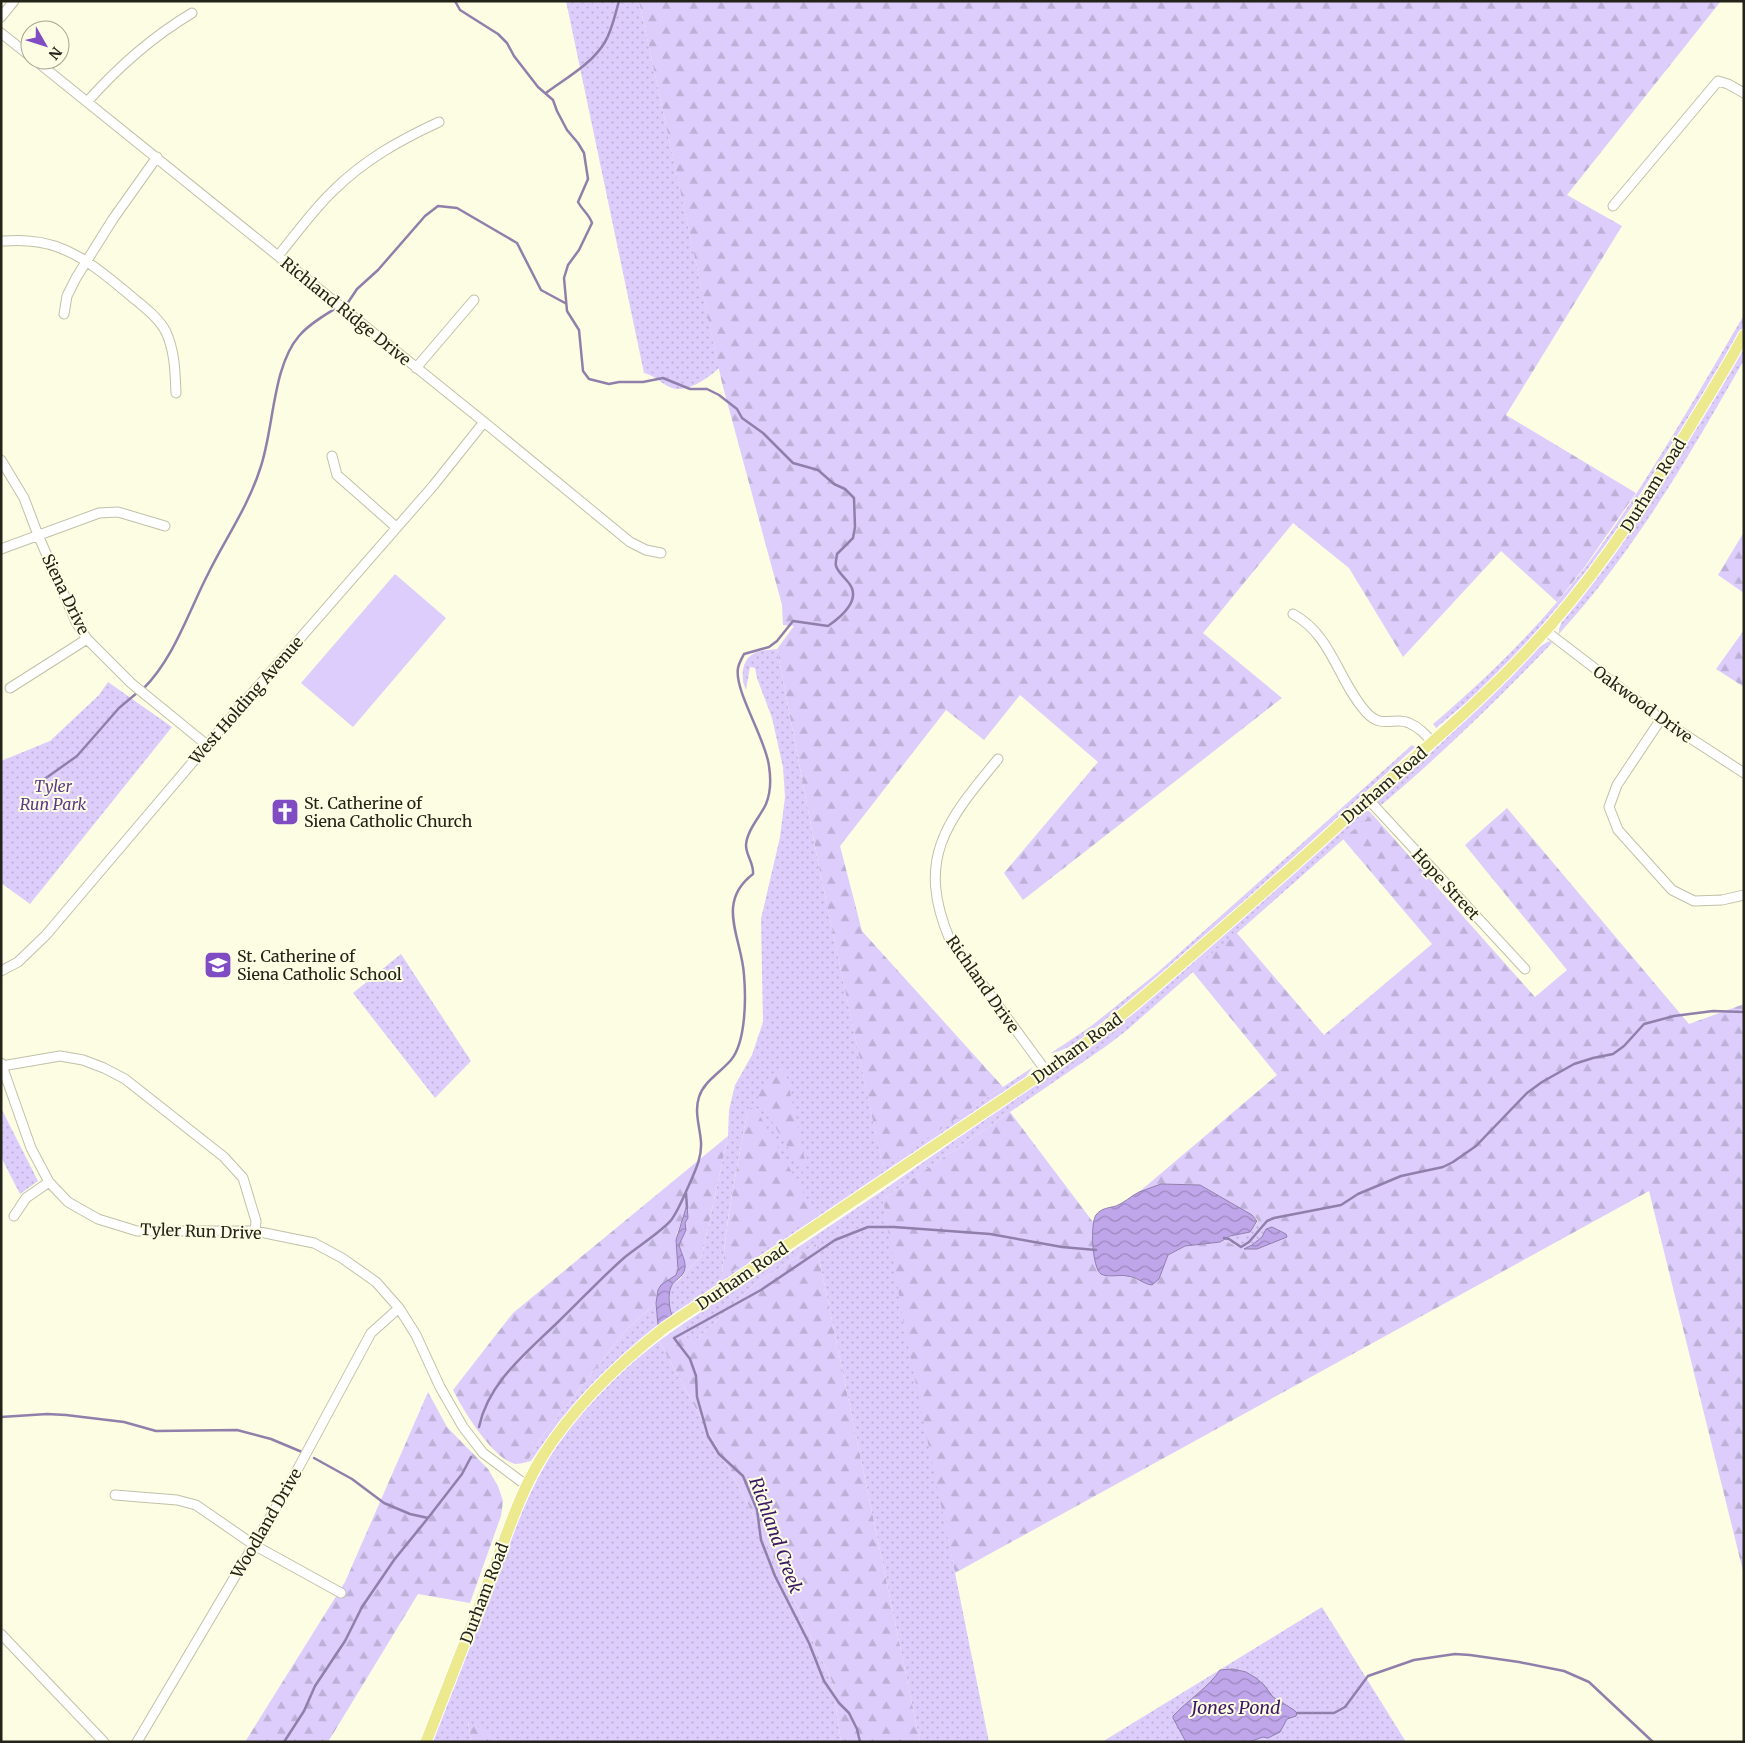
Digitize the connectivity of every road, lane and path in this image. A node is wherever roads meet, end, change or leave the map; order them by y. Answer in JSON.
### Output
{"nodes":[{"id":1,"x":14,"y":1,"type":"edge"},
{"id":2,"x":192,"y":13,"type":"dead end"},
{"id":3,"x":1,"y":18,"type":"edge"},
{"id":4,"x":1,"y":32,"type":"edge"},
{"id":5,"x":20,"y":48,"type":"edge"},
{"id":6,"x":47,"y":70,"type":"edge"},
{"id":7,"x":1744,"y":93,"type":"edge"},
{"id":8,"x":87,"y":102,"type":"junction"},
{"id":9,"x":440,"y":122,"type":"dead end"},
{"id":10,"x":157,"y":157,"type":"junction"},
{"id":11,"x":1613,"y":206,"type":"dead end"},
{"id":12,"x":1,"y":241,"type":"edge"},
{"id":13,"x":278,"y":256,"type":"junction"},
{"id":14,"x":88,"y":261,"type":"junction"},
{"id":15,"x":474,"y":300,"type":"dead end"},
{"id":16,"x":64,"y":314,"type":"dead end"},
{"id":17,"x":1744,"y":335,"type":"edge"},
{"id":18,"x":416,"y":368,"type":"junction"},
{"id":19,"x":176,"y":393,"type":"dead end"},
{"id":20,"x":484,"y":422,"type":"junction"},
{"id":21,"x":332,"y":456,"type":"dead end"},
{"id":22,"x":1,"y":460,"type":"edge"},
{"id":23,"x":165,"y":526,"type":"dead end"},
{"id":24,"x":396,"y":527,"type":"junction"},
{"id":25,"x":38,"y":535,"type":"junction"},
{"id":26,"x":1,"y":549,"type":"edge"},
{"id":27,"x":661,"y":553,"type":"dead end"},
{"id":28,"x":1293,"y":614,"type":"dead end"},
{"id":29,"x":1546,"y":631,"type":"junction"},
{"id":30,"x":87,"y":639,"type":"junction"},
{"id":31,"x":10,"y":688,"type":"dead end"},
{"id":32,"x":1661,"y":720,"type":"junction"},
{"id":33,"x":1432,"y":743,"type":"junction"},
{"id":34,"x":207,"y":745,"type":"junction"},
{"id":35,"x":998,"y":759,"type":"dead end"},
{"id":36,"x":1744,"y":773,"type":"edge"},
{"id":37,"x":1367,"y":798,"type":"junction"},
{"id":38,"x":1744,"y":896,"type":"edge"},
{"id":39,"x":1524,"y":969,"type":"dead end"},
{"id":40,"x":1,"y":971,"type":"edge"},
{"id":41,"x":2,"y":1064,"type":"edge"},
{"id":42,"x":1046,"y":1071,"type":"junction"},
{"id":43,"x":49,"y":1182,"type":"junction"},
{"id":44,"x":14,"y":1216,"type":"dead end"},
{"id":45,"x":255,"y":1231,"type":"junction"},
{"id":46,"x":400,"y":1308,"type":"junction"},
{"id":47,"x":526,"y":1485,"type":"junction"},
{"id":48,"x":116,"y":1495,"type":"dead end"},
{"id":49,"x":254,"y":1545,"type":"junction"},
{"id":50,"x":341,"y":1593,"type":"dead end"},
{"id":51,"x":1,"y":1634,"type":"edge"},
{"id":52,"x":104,"y":1742,"type":"edge"},
{"id":53,"x":137,"y":1742,"type":"edge"},
{"id":54,"x":426,"y":1742,"type":"edge"}],
"edges":[{"from":1,"to":3,"type":"street"},
{"from":2,"to":8,"type":"street"},
{"from":4,"to":5,"type":"street"},
{"from":6,"to":8,"type":"street","name":"Richland Ridge Drive"},
{"from":7,"to":11,"type":"street"},
{"from":8,"to":10,"type":"street","name":"Richland Ridge Drive"},
{"from":9,"to":13,"type":"street"},
{"from":10,"to":13,"type":"street","name":"Richland Ridge Drive"},
{"from":10,"to":14,"type":"street"},
{"from":12,"to":14,"type":"street"},
{"from":13,"to":18,"type":"street","name":"Richland Ridge Drive"},
{"from":14,"to":16,"type":"street"},
{"from":14,"to":19,"type":"street"},
{"from":15,"to":18,"type":"street"},
{"from":17,"to":29,"type":"main road","name":"Durham Road"},
{"from":18,"to":20,"type":"street","name":"Richland Ridge Drive"},
{"from":20,"to":24,"type":"street","name":"West Holding Avenue"},
{"from":20,"to":27,"type":"street","name":"Richland Ridge Drive"},
{"from":21,"to":24,"type":"street"},
{"from":22,"to":25,"type":"street","name":"Siena Drive"},
{"from":23,"to":25,"type":"street"},
{"from":24,"to":34,"type":"street","name":"West Holding Avenue"},
{"from":25,"to":26,"type":"street"},
{"from":25,"to":30,"type":"street","name":"Siena Drive"},
{"from":28,"to":33,"type":"street"},
{"from":29,"to":32,"type":"street","name":"Oakwood Drive"},
{"from":29,"to":33,"type":"main road","name":"Durham Road"},
{"from":30,"to":31,"type":"street"},
{"from":30,"to":34,"type":"street","name":"Siena Drive"},
{"from":32,"to":36,"type":"street","name":"Oakwood Drive"},
{"from":32,"to":38,"type":"street"},
{"from":33,"to":37,"type":"main road","name":"Durham Road"},
{"from":34,"to":40,"type":"street","name":"West Holding Avenue"},
{"from":35,"to":42,"type":"street","name":"Richland Drive"},
{"from":37,"to":39,"type":"street","name":"Hope Street"},
{"from":37,"to":42,"type":"main road","name":"Durham Road"},
{"from":41,"to":43,"type":"street","name":"Tyler Run Drive"},
{"from":41,"to":45,"type":"street"},
{"from":42,"to":47,"type":"main road","name":"Durham Road"},
{"from":43,"to":44,"type":"street"},
{"from":43,"to":45,"type":"street","name":"Tyler Run Drive"},
{"from":45,"to":46,"type":"street","name":"Tyler Run Drive"},
{"from":46,"to":47,"type":"street","name":"Tyler Run Drive"},
{"from":46,"to":49,"type":"street","name":"Woodland Drive"},
{"from":47,"to":54,"type":"main road","name":"Durham Road"},
{"from":48,"to":49,"type":"street"},
{"from":49,"to":50,"type":"street"},
{"from":49,"to":53,"type":"street","name":"Woodland Drive"},
{"from":51,"to":52,"type":"street"}]}
